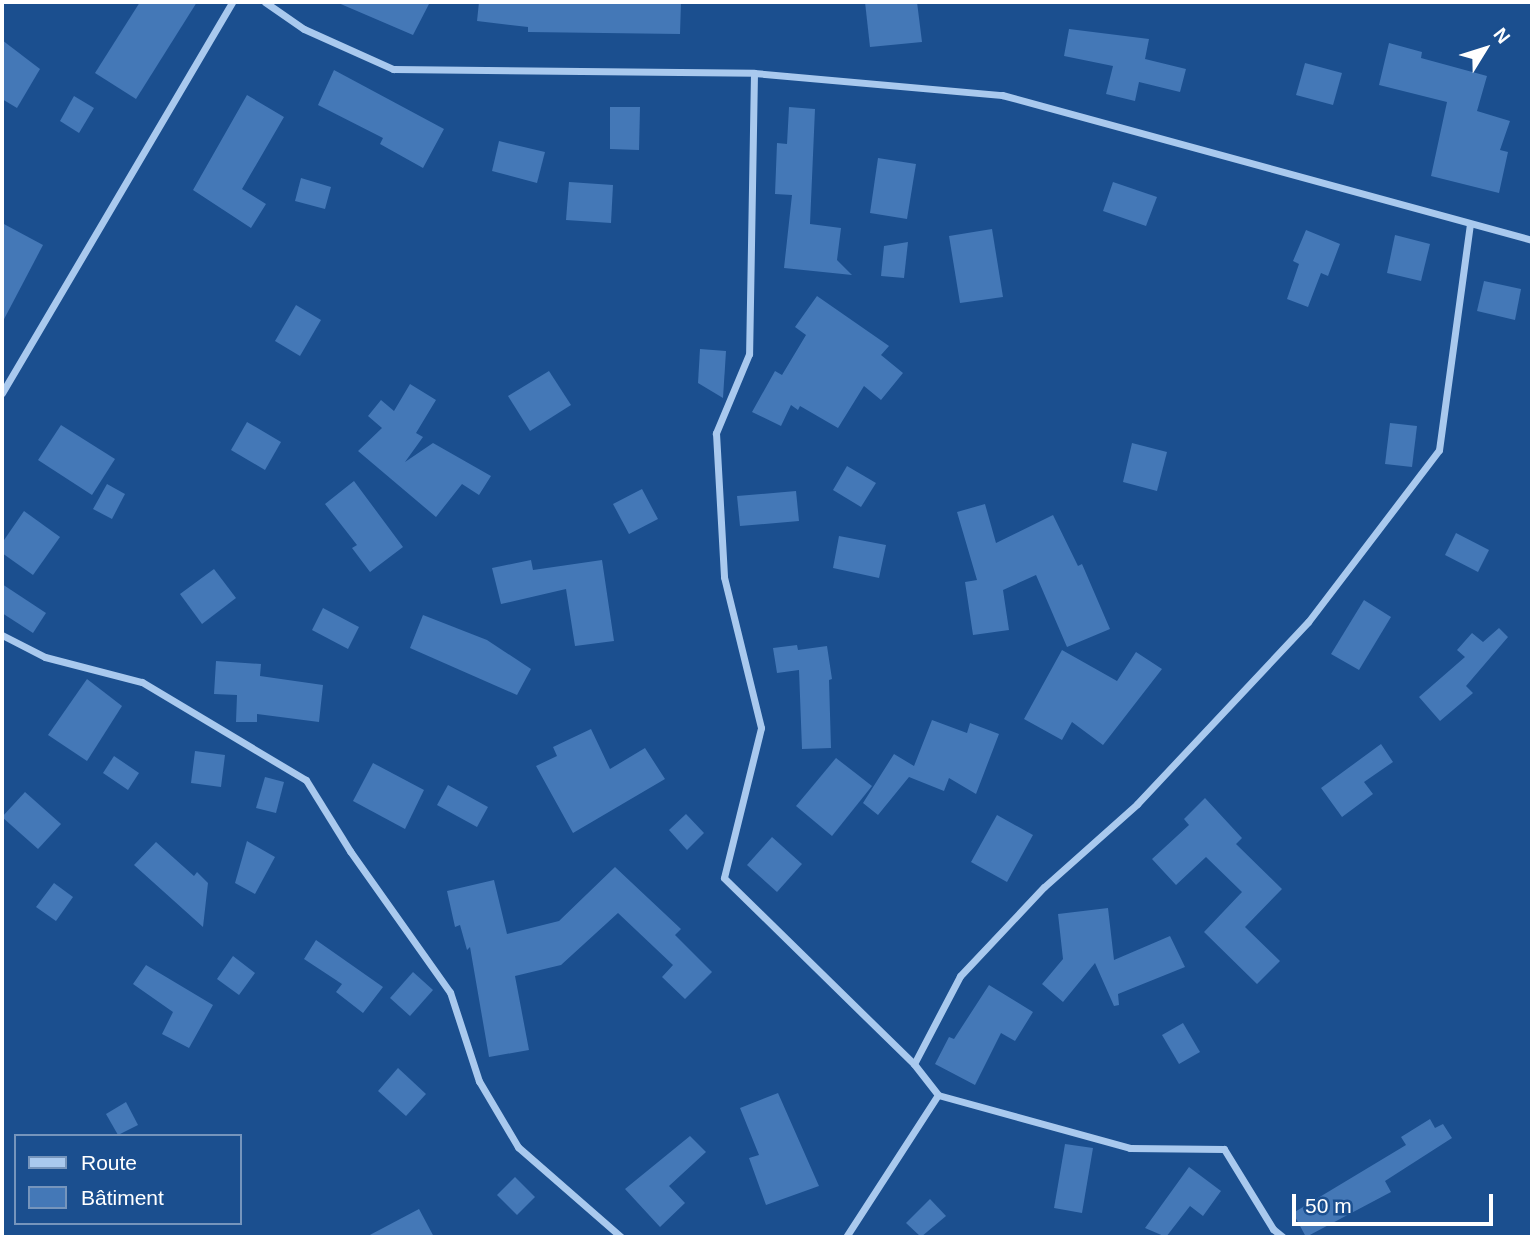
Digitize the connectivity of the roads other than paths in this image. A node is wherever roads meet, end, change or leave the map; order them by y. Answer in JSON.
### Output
{"nodes":[{"id":1,"x":232,"y":2,"type":"edge"},
{"id":2,"x":265,"y":2,"type":"edge"},
{"id":3,"x":754,"y":73,"type":"junction"},
{"id":4,"x":1470,"y":224,"type":"junction"},
{"id":5,"x":1532,"y":240,"type":"edge"},
{"id":6,"x":2,"y":393,"type":"edge"},
{"id":7,"x":2,"y":635,"type":"edge"},
{"id":8,"x":914,"y":1065,"type":"junction"},
{"id":9,"x":938,"y":1095,"type":"junction"},
{"id":10,"x":621,"y":1237,"type":"edge"},
{"id":11,"x":846,"y":1237,"type":"edge"},
{"id":12,"x":1283,"y":1237,"type":"edge"}],
"edges":[{"from":1,"to":6,"type":"street"},
{"from":2,"to":3,"type":"street"},
{"from":3,"to":4,"type":"street"},
{"from":3,"to":8,"type":"street"},
{"from":4,"to":5,"type":"street"},
{"from":4,"to":8,"type":"street"},
{"from":7,"to":10,"type":"street"},
{"from":8,"to":9,"type":"street"},
{"from":9,"to":11,"type":"street"},
{"from":9,"to":12,"type":"street"}]}
